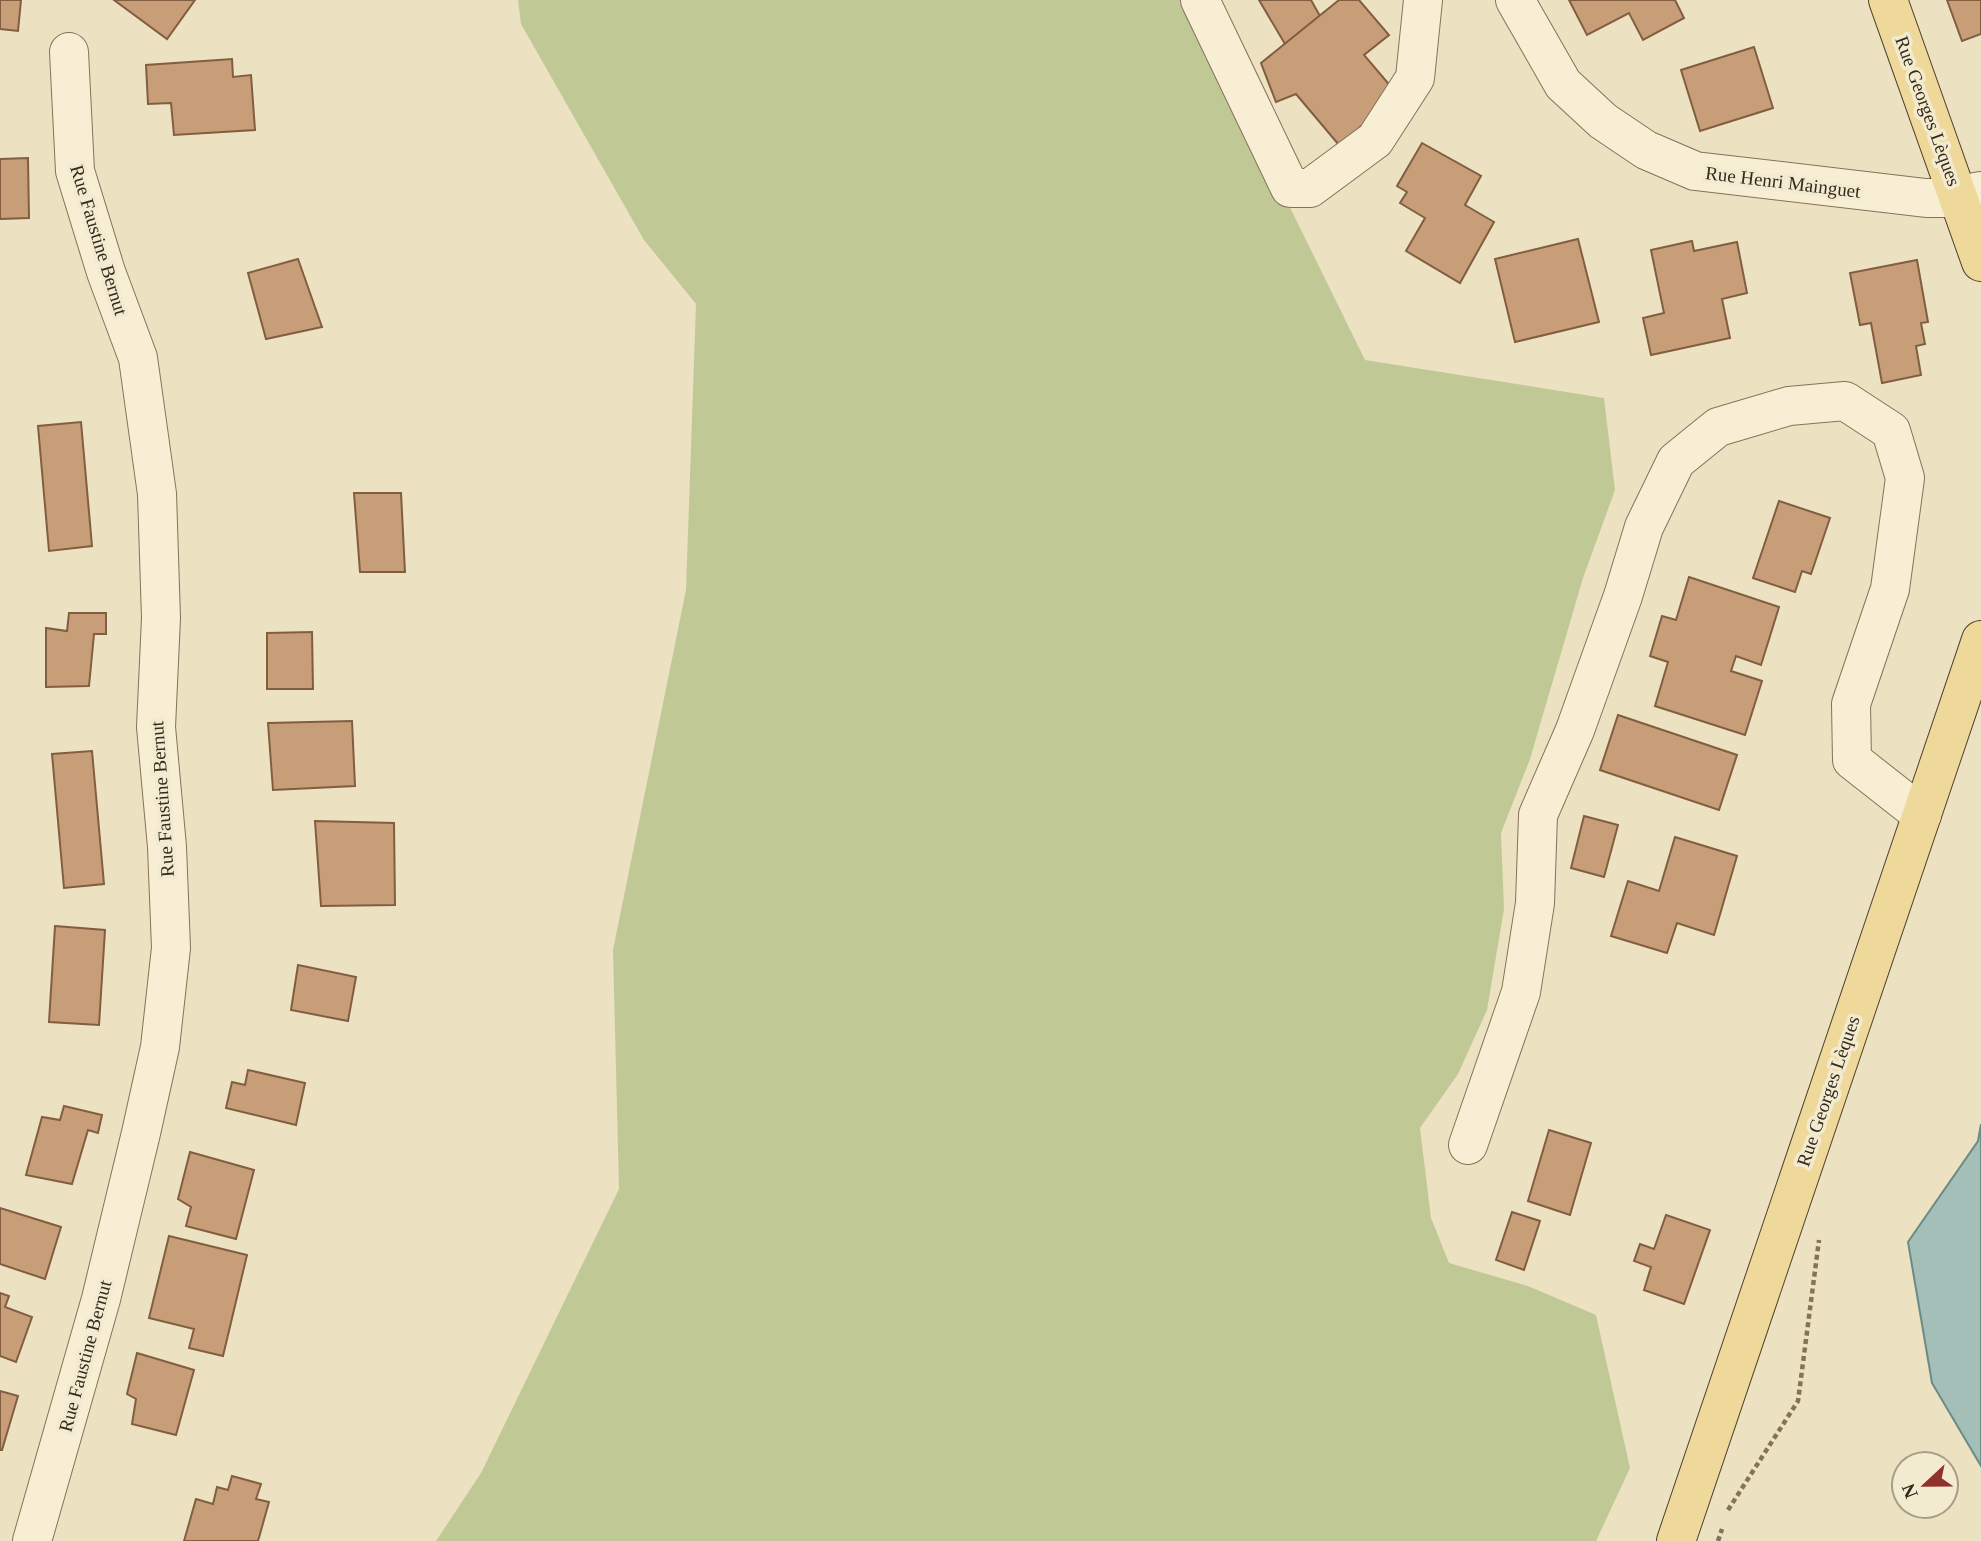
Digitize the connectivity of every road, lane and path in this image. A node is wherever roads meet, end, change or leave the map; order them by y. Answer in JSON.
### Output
{"nodes":[{"id":1,"x":1200,"y":0,"type":"edge"},
{"id":2,"x":1423,"y":0,"type":"edge"},
{"id":3,"x":1515,"y":0,"type":"edge"},
{"id":4,"x":1888,"y":0,"type":"edge"},
{"id":5,"x":69,"y":52,"type":"dead end"},
{"id":6,"x":1970,"y":193,"type":"edge"},
{"id":7,"x":1981,"y":262,"type":"edge"},
{"id":8,"x":1981,"y":640,"type":"edge"},
{"id":9,"x":1922,"y":815,"type":"junction"},
{"id":10,"x":1468,"y":1145,"type":"dead end"},
{"id":11,"x":32,"y":1541,"type":"edge"},
{"id":12,"x":1676,"y":1541,"type":"edge"}],
"edges":[{"from":1,"to":2,"type":"street"},
{"from":3,"to":6,"type":"street","name":"Rue Henri Mainguet"},
{"from":4,"to":6,"type":"main road","name":"Rue Georges Lèques"},
{"from":5,"to":11,"type":"street","name":"Rue Faustine Bernut"},
{"from":6,"to":7,"type":"main road","name":"Rue Georges Lèques"},
{"from":8,"to":9,"type":"main road","name":"Rue Georges Lèques"},
{"from":9,"to":10,"type":"street"},
{"from":9,"to":12,"type":"main road","name":"Rue Georges Lèques"}]}
